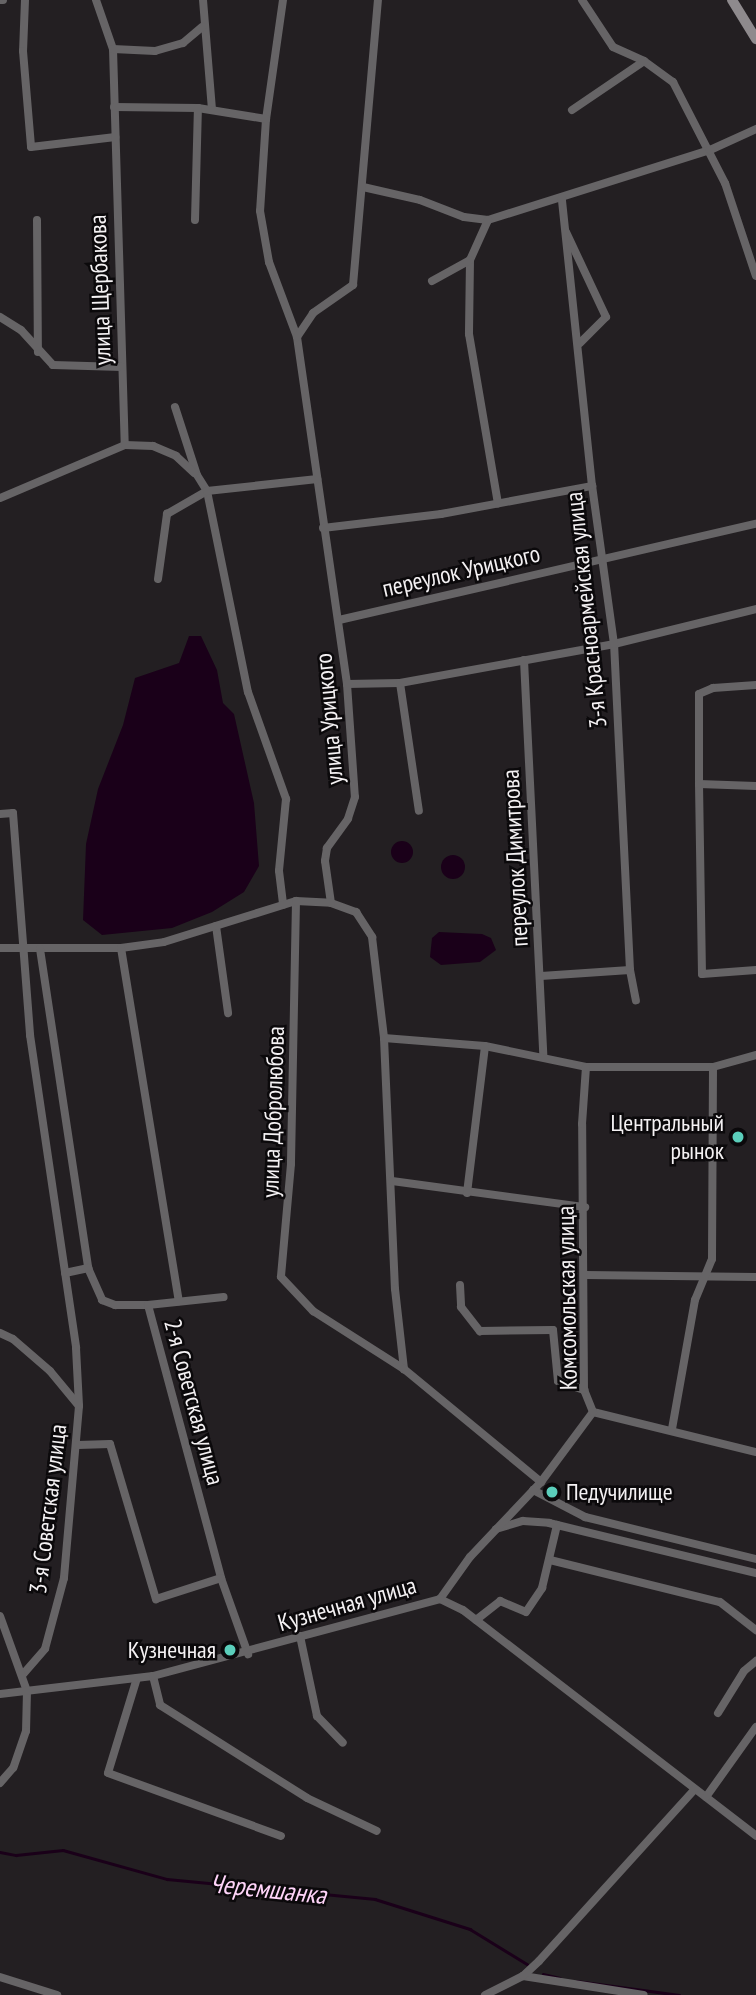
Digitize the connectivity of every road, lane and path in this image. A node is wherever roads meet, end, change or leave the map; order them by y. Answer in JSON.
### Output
{"nodes":[{"id":1,"x":25,"y":0,"type":"edge"},
{"id":2,"x":96,"y":0,"type":"edge"},
{"id":3,"x":203,"y":0,"type":"edge"},
{"id":4,"x":283,"y":0,"type":"edge"},
{"id":5,"x":377,"y":0,"type":"edge"},
{"id":6,"x":582,"y":0,"type":"edge"},
{"id":7,"x":732,"y":0,"type":"edge"},
{"id":8,"x":202,"y":27,"type":"junction"},
{"id":9,"x":756,"y":38,"type":"edge"},
{"id":10,"x":113,"y":49,"type":"junction"},
{"id":11,"x":644,"y":61,"type":"junction"},
{"id":12,"x":114,"y":107,"type":"junction"},
{"id":13,"x":198,"y":107,"type":"junction"},
{"id":14,"x":212,"y":110,"type":"junction"},
{"id":15,"x":572,"y":110,"type":"dead end"},
{"id":16,"x":266,"y":119,"type":"junction"},
{"id":17,"x":756,"y":129,"type":"edge"},
{"id":18,"x":115,"y":137,"type":"junction"},
{"id":19,"x":710,"y":150,"type":"junction"},
{"id":20,"x":363,"y":187,"type":"junction"},
{"id":21,"x":562,"y":199,"type":"junction"},
{"id":22,"x":37,"y":220,"type":"dead end"},
{"id":23,"x":195,"y":220,"type":"dead end"},
{"id":24,"x":488,"y":220,"type":"junction"},
{"id":25,"x":564,"y":230,"type":"junction"},
{"id":26,"x":470,"y":260,"type":"junction"},
{"id":27,"x":756,"y":276,"type":"edge"},
{"id":28,"x":432,"y":281,"type":"dead end"},
{"id":29,"x":0,"y":317,"type":"edge"},
{"id":30,"x":297,"y":337,"type":"junction"},
{"id":31,"x":580,"y":343,"type":"junction"},
{"id":32,"x":38,"y":352,"type":"junction"},
{"id":33,"x":122,"y":367,"type":"junction"},
{"id":34,"x":175,"y":407,"type":"dead end"},
{"id":35,"x":125,"y":445,"type":"junction"},
{"id":36,"x":197,"y":475,"type":"junction"},
{"id":37,"x":317,"y":479,"type":"junction"},
{"id":38,"x":592,"y":486,"type":"junction"},
{"id":39,"x":207,"y":491,"type":"junction"},
{"id":40,"x":0,"y":498,"type":"edge"},
{"id":41,"x":498,"y":504,"type":"junction"},
{"id":42,"x":756,"y":524,"type":"edge"},
{"id":43,"x":323,"y":528,"type":"junction"},
{"id":44,"x":605,"y":556,"type":"junction"},
{"id":45,"x":158,"y":579,"type":"dead end"},
{"id":46,"x":756,"y":609,"type":"edge"},
{"id":47,"x":339,"y":620,"type":"junction"},
{"id":48,"x":614,"y":643,"type":"junction"},
{"id":49,"x":524,"y":660,"type":"junction"},
{"id":50,"x":400,"y":683,"type":"junction"},
{"id":51,"x":347,"y":684,"type":"junction"},
{"id":52,"x":756,"y":685,"type":"edge"},
{"id":53,"x":699,"y":784,"type":"junction"},
{"id":54,"x":756,"y":786,"type":"edge"},
{"id":55,"x":419,"y":811,"type":"dead end"},
{"id":56,"x":0,"y":814,"type":"edge"},
{"id":57,"x":296,"y":901,"type":"junction"},
{"id":58,"x":331,"y":903,"type":"junction"},
{"id":59,"x":283,"y":905,"type":"junction"},
{"id":60,"x":216,"y":926,"type":"junction"},
{"id":61,"x":21,"y":946,"type":"junction"},
{"id":62,"x":0,"y":948,"type":"edge"},
{"id":63,"x":121,"y":948,"type":"junction"},
{"id":64,"x":40,"y":949,"type":"junction"},
{"id":65,"x":630,"y":970,"type":"junction"},
{"id":66,"x":756,"y":970,"type":"edge"},
{"id":67,"x":541,"y":976,"type":"junction"},
{"id":68,"x":636,"y":1000,"type":"dead end"},
{"id":69,"x":228,"y":1013,"type":"dead end"},
{"id":70,"x":384,"y":1038,"type":"junction"},
{"id":71,"x":485,"y":1046,"type":"junction"},
{"id":72,"x":543,"y":1055,"type":"junction"},
{"id":73,"x":756,"y":1055,"type":"edge"},
{"id":74,"x":586,"y":1067,"type":"junction"},
{"id":75,"x":713,"y":1067,"type":"junction"},
{"id":76,"x":392,"y":1181,"type":"junction"},
{"id":77,"x":467,"y":1193,"type":"junction"},
{"id":78,"x":585,"y":1207,"type":"junction"},
{"id":79,"x":88,"y":1268,"type":"junction"},
{"id":80,"x":65,"y":1273,"type":"junction"},
{"id":81,"x":584,"y":1275,"type":"junction"},
{"id":82,"x":704,"y":1277,"type":"junction"},
{"id":83,"x":756,"y":1277,"type":"edge"},
{"id":84,"x":460,"y":1285,"type":"dead end"},
{"id":85,"x":224,"y":1297,"type":"dead end"},
{"id":86,"x":179,"y":1301,"type":"junction"},
{"id":87,"x":148,"y":1306,"type":"junction"},
{"id":88,"x":0,"y":1333,"type":"edge"},
{"id":89,"x":404,"y":1369,"type":"junction"},
{"id":90,"x":584,"y":1390,"type":"junction"},
{"id":91,"x":79,"y":1406,"type":"junction"},
{"id":92,"x":593,"y":1412,"type":"junction"},
{"id":93,"x":672,"y":1429,"type":"junction"},
{"id":94,"x":78,"y":1445,"type":"junction"},
{"id":95,"x":756,"y":1452,"type":"edge"},
{"id":96,"x":541,"y":1482,"type":"junction"},
{"id":97,"x":533,"y":1490,"type":"junction"},
{"id":98,"x":557,"y":1525,"type":"junction"},
{"id":99,"x":494,"y":1530,"type":"junction"},
{"id":100,"x":756,"y":1559,"type":"edge"},
{"id":101,"x":550,"y":1560,"type":"junction"},
{"id":102,"x":756,"y":1573,"type":"edge"},
{"id":103,"x":221,"y":1578,"type":"junction"},
{"id":104,"x":440,"y":1599,"type":"junction"},
{"id":105,"x":0,"y":1616,"type":"edge"},
{"id":106,"x":476,"y":1620,"type":"junction"},
{"id":107,"x":756,"y":1630,"type":"edge"},
{"id":108,"x":300,"y":1636,"type":"junction"},
{"id":109,"x":248,"y":1654,"type":"junction"},
{"id":110,"x":756,"y":1661,"type":"edge"},
{"id":111,"x":23,"y":1674,"type":"junction"},
{"id":112,"x":153,"y":1676,"type":"junction"},
{"id":113,"x":136,"y":1678,"type":"junction"},
{"id":114,"x":27,"y":1691,"type":"junction"},
{"id":115,"x":0,"y":1694,"type":"edge"},
{"id":116,"x":718,"y":1713,"type":"dead end"},
{"id":117,"x":756,"y":1727,"type":"edge"},
{"id":118,"x":343,"y":1743,"type":"dead end"},
{"id":119,"x":0,"y":1783,"type":"edge"},
{"id":120,"x":695,"y":1789,"type":"junction"},
{"id":121,"x":706,"y":1797,"type":"junction"},
{"id":122,"x":377,"y":1831,"type":"dead end"},
{"id":123,"x":755,"y":1832,"type":"edge"},
{"id":124,"x":281,"y":1836,"type":"dead end"},
{"id":125,"x":523,"y":1976,"type":"junction"},
{"id":126,"x":0,"y":1977,"type":"edge"},
{"id":127,"x":57,"y":1995,"type":"edge"},
{"id":128,"x":485,"y":1995,"type":"edge"},
{"id":129,"x":645,"y":1995,"type":"edge"}],
"edges":[{"from":1,"to":18,"type":"street"},
{"from":2,"to":10,"type":"street","name":"улица Щербакова"},
{"from":3,"to":8,"type":"street"},
{"from":4,"to":16,"type":"street","name":"улица Урицкого"},
{"from":5,"to":20,"type":"street"},
{"from":6,"to":11,"type":"street"},
{"from":7,"to":9,"type":"main road"},
{"from":8,"to":10,"type":"street"},
{"from":8,"to":14,"type":"street"},
{"from":10,"to":12,"type":"street","name":"улица Щербакова"},
{"from":11,"to":15,"type":"street"},
{"from":11,"to":19,"type":"street"},
{"from":12,"to":13,"type":"street"},
{"from":12,"to":18,"type":"street","name":"улица Щербакова"},
{"from":13,"to":14,"type":"street"},
{"from":13,"to":23,"type":"street"},
{"from":14,"to":16,"type":"street"},
{"from":16,"to":30,"type":"street","name":"улица Урицкого"},
{"from":17,"to":19,"type":"street"},
{"from":18,"to":33,"type":"street","name":"улица Щербакова"},
{"from":19,"to":21,"type":"street"},
{"from":19,"to":27,"type":"street"},
{"from":20,"to":24,"type":"street"},
{"from":20,"to":30,"type":"street"},
{"from":21,"to":24,"type":"street"},
{"from":21,"to":25,"type":"street","name":"3-я Красноармейская улица"},
{"from":22,"to":32,"type":"street"},
{"from":24,"to":26,"type":"street"},
{"from":25,"to":31,"type":"street","name":"3-я Красноармейская улица"},
{"from":25,"to":31,"type":"street"},
{"from":26,"to":28,"type":"street"},
{"from":26,"to":41,"type":"street"},
{"from":29,"to":32,"type":"street"},
{"from":30,"to":37,"type":"street","name":"улица Урицкого"},
{"from":31,"to":38,"type":"street","name":"3-я Красноармейская улица"},
{"from":32,"to":33,"type":"street"},
{"from":33,"to":35,"type":"street","name":"улица Щербакова"},
{"from":34,"to":36,"type":"street"},
{"from":35,"to":36,"type":"street"},
{"from":35,"to":40,"type":"street"},
{"from":36,"to":39,"type":"street"},
{"from":37,"to":39,"type":"street"},
{"from":37,"to":43,"type":"street","name":"улица Урицкого"},
{"from":38,"to":41,"type":"street"},
{"from":38,"to":44,"type":"street","name":"3-я Красноармейская улица"},
{"from":39,"to":45,"type":"street"},
{"from":39,"to":59,"type":"street"},
{"from":41,"to":43,"type":"street"},
{"from":42,"to":44,"type":"street","name":"переулок Урицкого"},
{"from":43,"to":47,"type":"street","name":"улица Урицкого"},
{"from":44,"to":47,"type":"street","name":"переулок Урицкого"},
{"from":44,"to":48,"type":"street","name":"3-я Красноармейская улица"},
{"from":46,"to":48,"type":"street"},
{"from":47,"to":51,"type":"street","name":"улица Урицкого"},
{"from":48,"to":49,"type":"street"},
{"from":48,"to":65,"type":"street","name":"3-я Красноармейская улица"},
{"from":49,"to":50,"type":"street"},
{"from":49,"to":67,"type":"street","name":"переулок Димитрова"},
{"from":50,"to":51,"type":"street"},
{"from":50,"to":55,"type":"street"},
{"from":51,"to":58,"type":"street","name":"улица Урицкого"},
{"from":52,"to":53,"type":"street"},
{"from":53,"to":54,"type":"street"},
{"from":53,"to":66,"type":"street"},
{"from":56,"to":61,"type":"street"},
{"from":57,"to":58,"type":"street"},
{"from":57,"to":59,"type":"street"},
{"from":57,"to":89,"type":"street","name":"улица Добролюбова"},
{"from":58,"to":70,"type":"street"},
{"from":59,"to":60,"type":"street"},
{"from":60,"to":63,"type":"street"},
{"from":60,"to":69,"type":"street"},
{"from":61,"to":62,"type":"street"},
{"from":61,"to":64,"type":"street"},
{"from":61,"to":80,"type":"street"},
{"from":63,"to":64,"type":"street"},
{"from":63,"to":86,"type":"street"},
{"from":64,"to":79,"type":"street","name":"2-я Советская улица"},
{"from":65,"to":67,"type":"street"},
{"from":65,"to":68,"type":"street","name":"3-я Красноармейская улица"},
{"from":67,"to":72,"type":"street","name":"переулок Димитрова"},
{"from":70,"to":71,"type":"street"},
{"from":70,"to":76,"type":"street"},
{"from":71,"to":72,"type":"street"},
{"from":71,"to":77,"type":"street"},
{"from":72,"to":74,"type":"street"},
{"from":73,"to":75,"type":"street"},
{"from":74,"to":75,"type":"street"},
{"from":74,"to":78,"type":"street","name":"Комсомольская улица"},
{"from":75,"to":82,"type":"street"},
{"from":76,"to":77,"type":"street"},
{"from":76,"to":89,"type":"street"},
{"from":77,"to":78,"type":"street"},
{"from":78,"to":81,"type":"street","name":"Комсомольская улица"},
{"from":79,"to":80,"type":"street"},
{"from":79,"to":87,"type":"street","name":"2-я Советская улица"},
{"from":80,"to":91,"type":"street"},
{"from":81,"to":82,"type":"street"},
{"from":81,"to":90,"type":"street","name":"Комсомольская улица"},
{"from":82,"to":83,"type":"street"},
{"from":82,"to":93,"type":"street"},
{"from":84,"to":90,"type":"street"},
{"from":85,"to":86,"type":"street"},
{"from":86,"to":87,"type":"street"},
{"from":87,"to":103,"type":"street","name":"2-я Советская улица"},
{"from":88,"to":91,"type":"street","name":"3-я Советская улица"},
{"from":89,"to":96,"type":"street","name":"улица Добролюбова"},
{"from":90,"to":92,"type":"street","name":"Комсомольская улица"},
{"from":91,"to":94,"type":"street","name":"3-я Советская улица"},
{"from":92,"to":93,"type":"street"},
{"from":92,"to":96,"type":"street","name":"Комсомольская улица"},
{"from":93,"to":95,"type":"street"},
{"from":94,"to":103,"type":"street"},
{"from":94,"to":111,"type":"street","name":"3-я Советская улица"},
{"from":96,"to":97,"type":"street","name":"Комсомольская улица"},
{"from":97,"to":99,"type":"street","name":"Комсомольская улица"},
{"from":97,"to":100,"type":"street"},
{"from":98,"to":99,"type":"street"},
{"from":98,"to":101,"type":"street"},
{"from":98,"to":102,"type":"street"},
{"from":99,"to":104,"type":"street","name":"Комсомольская улица"},
{"from":101,"to":106,"type":"street"},
{"from":101,"to":107,"type":"street"},
{"from":103,"to":109,"type":"street","name":"2-я Советская улица"},
{"from":104,"to":106,"type":"street","name":"Кузнечная улица"},
{"from":104,"to":108,"type":"street","name":"Кузнечная улица"},
{"from":105,"to":111,"type":"street"},
{"from":106,"to":120,"type":"street","name":"Кузнечная улица"},
{"from":108,"to":109,"type":"street","name":"Кузнечная улица"},
{"from":108,"to":118,"type":"street"},
{"from":109,"to":112,"type":"street","name":"Кузнечная улица"},
{"from":110,"to":116,"type":"street"},
{"from":111,"to":114,"type":"street"},
{"from":112,"to":113,"type":"street","name":"Кузнечная улица"},
{"from":112,"to":122,"type":"street"},
{"from":113,"to":114,"type":"street","name":"Кузнечная улица"},
{"from":113,"to":124,"type":"street"},
{"from":114,"to":115,"type":"street","name":"Кузнечная улица"},
{"from":114,"to":119,"type":"street"},
{"from":117,"to":121,"type":"street"},
{"from":120,"to":121,"type":"street","name":"Кузнечная улица"},
{"from":120,"to":125,"type":"street"},
{"from":121,"to":123,"type":"street","name":"Кузнечная улица"},
{"from":125,"to":128,"type":"street"},
{"from":125,"to":129,"type":"street"},
{"from":126,"to":127,"type":"street"}]}
